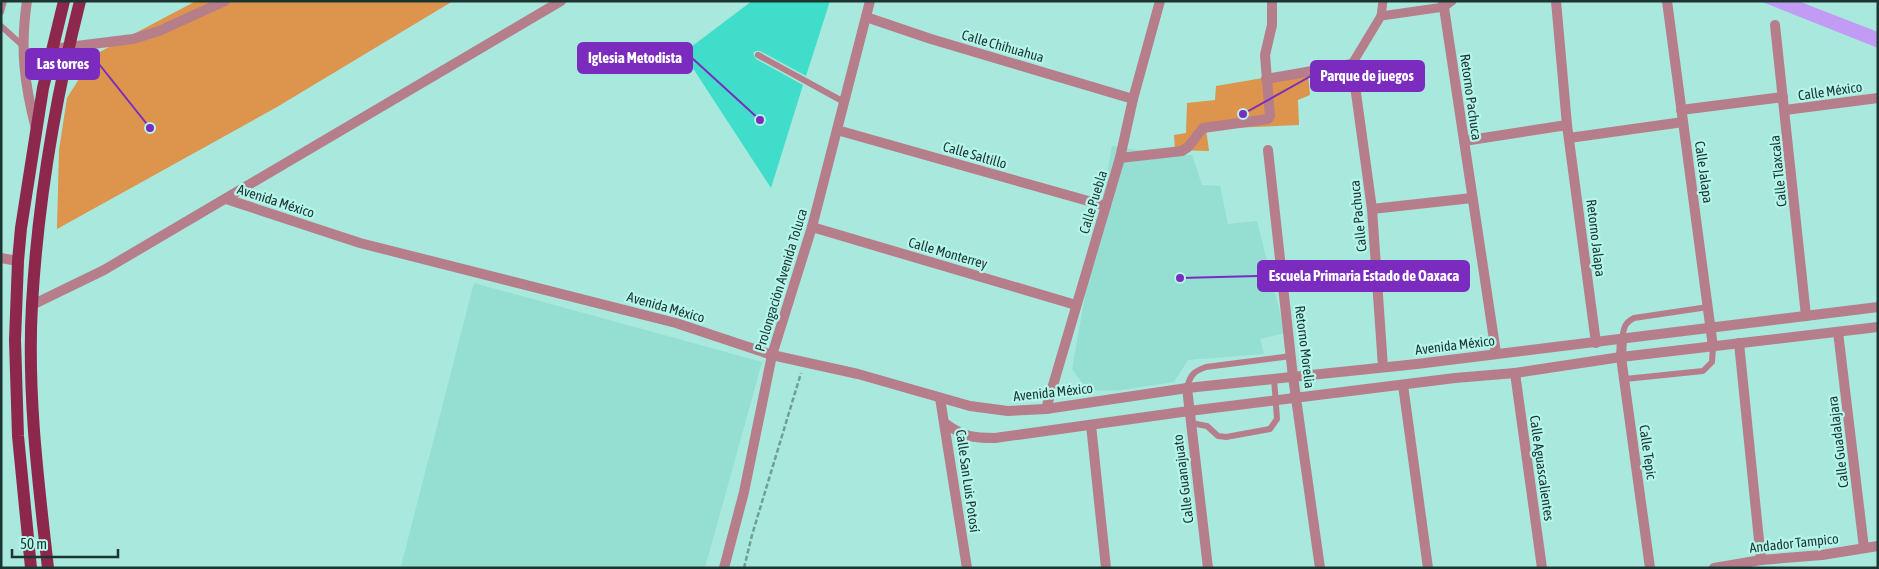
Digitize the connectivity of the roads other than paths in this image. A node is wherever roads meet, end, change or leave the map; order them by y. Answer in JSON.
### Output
{"nodes":[{"id":1,"x":4,"y":1,"type":"edge"},
{"id":2,"x":27,"y":1,"type":"edge"},
{"id":3,"x":64,"y":1,"type":"edge"},
{"id":4,"x":80,"y":1,"type":"edge"},
{"id":5,"x":225,"y":1,"type":"edge"},
{"id":6,"x":562,"y":1,"type":"edge"},
{"id":7,"x":870,"y":1,"type":"edge"},
{"id":8,"x":1160,"y":1,"type":"edge"},
{"id":9,"x":1272,"y":1,"type":"edge"},
{"id":10,"x":1383,"y":1,"type":"edge"},
{"id":11,"x":1556,"y":1,"type":"edge"},
{"id":12,"x":1667,"y":1,"type":"edge"},
{"id":13,"x":1447,"y":3,"type":"edge"},
{"id":14,"x":1,"y":12,"type":"edge"},
{"id":15,"x":1381,"y":16,"type":"junction"},
{"id":16,"x":866,"y":17,"type":"junction"},
{"id":17,"x":1775,"y":25,"type":"dead end"},
{"id":18,"x":1,"y":26,"type":"edge"},
{"id":19,"x":22,"y":45,"type":"junction"},
{"id":20,"x":69,"y":47,"type":"junction"},
{"id":21,"x":52,"y":49,"type":"junction"},
{"id":22,"x":758,"y":55,"type":"dead end"},
{"id":23,"x":1352,"y":64,"type":"junction"},
{"id":24,"x":1266,"y":79,"type":"junction"},
{"id":25,"x":1784,"y":97,"type":"junction"},
{"id":26,"x":1878,"y":98,"type":"edge"},
{"id":27,"x":1133,"y":99,"type":"junction"},
{"id":28,"x":844,"y":102,"type":"junction"},
{"id":29,"x":1682,"y":110,"type":"junction"},
{"id":30,"x":1785,"y":110,"type":"junction"},
{"id":31,"x":1683,"y":122,"type":"junction"},
{"id":32,"x":1567,"y":124,"type":"junction"},
{"id":33,"x":837,"y":130,"type":"junction"},
{"id":34,"x":37,"y":133,"type":"junction"},
{"id":35,"x":1569,"y":138,"type":"junction"},
{"id":36,"x":1464,"y":141,"type":"junction"},
{"id":37,"x":1268,"y":150,"type":"dead end"},
{"id":38,"x":1120,"y":158,"type":"junction"},
{"id":39,"x":1472,"y":198,"type":"junction"},
{"id":40,"x":226,"y":199,"type":"junction"},
{"id":41,"x":1106,"y":206,"type":"junction"},
{"id":42,"x":1372,"y":209,"type":"junction"},
{"id":43,"x":812,"y":227,"type":"junction"},
{"id":44,"x":1,"y":258,"type":"edge"},
{"id":45,"x":18,"y":261,"type":"junction"},
{"id":46,"x":1076,"y":304,"type":"junction"},
{"id":47,"x":32,"y":305,"type":"junction"},
{"id":48,"x":1708,"y":306,"type":"junction"},
{"id":49,"x":1878,"y":307,"type":"edge"},
{"id":50,"x":1806,"y":316,"type":"junction"},
{"id":51,"x":1878,"y":327,"type":"edge"},
{"id":52,"x":1711,"y":328,"type":"junction"},
{"id":53,"x":1838,"y":332,"type":"junction"},
{"id":54,"x":1622,"y":339,"type":"junction"},
{"id":55,"x":1596,"y":342,"type":"junction"},
{"id":56,"x":1740,"y":343,"type":"junction"},
{"id":57,"x":1713,"y":346,"type":"junction"},
{"id":58,"x":1496,"y":353,"type":"junction"},
{"id":59,"x":772,"y":355,"type":"junction"},
{"id":60,"x":1291,"y":356,"type":"junction"},
{"id":61,"x":1621,"y":356,"type":"junction"},
{"id":62,"x":1383,"y":367,"type":"junction"},
{"id":63,"x":1515,"y":373,"type":"junction"},
{"id":64,"x":1293,"y":377,"type":"junction"},
{"id":65,"x":1274,"y":378,"type":"junction"},
{"id":66,"x":1625,"y":379,"type":"junction"},
{"id":67,"x":1403,"y":385,"type":"junction"},
{"id":68,"x":1187,"y":388,"type":"junction"},
{"id":69,"x":940,"y":398,"type":"junction"},
{"id":70,"x":1297,"y":398,"type":"junction"},
{"id":71,"x":1276,"y":400,"type":"junction"},
{"id":72,"x":1046,"y":409,"type":"junction"},
{"id":73,"x":1189,"y":411,"type":"junction"},
{"id":74,"x":946,"y":424,"type":"junction"},
{"id":75,"x":1191,"y":424,"type":"junction"},
{"id":76,"x":1091,"y":425,"type":"junction"},
{"id":77,"x":1878,"y":546,"type":"edge"},
{"id":78,"x":1864,"y":548,"type":"junction"},
{"id":79,"x":1761,"y":560,"type":"junction"},
{"id":80,"x":31,"y":568,"type":"edge"},
{"id":81,"x":48,"y":568,"type":"edge"},
{"id":82,"x":724,"y":568,"type":"edge"},
{"id":83,"x":967,"y":568,"type":"edge"},
{"id":84,"x":1106,"y":568,"type":"edge"},
{"id":85,"x":1208,"y":568,"type":"edge"},
{"id":86,"x":1320,"y":568,"type":"edge"},
{"id":87,"x":1428,"y":568,"type":"edge"},
{"id":88,"x":1542,"y":568,"type":"edge"},
{"id":89,"x":1650,"y":568,"type":"edge"},
{"id":90,"x":1714,"y":568,"type":"edge"}],
"edges":[{"from":1,"to":14,"type":"lane"},
{"from":2,"to":19,"type":"street"},
{"from":3,"to":21,"type":"main road"},
{"from":4,"to":20,"type":"main road"},
{"from":5,"to":20,"type":"street"},
{"from":6,"to":40,"type":"street"},
{"from":7,"to":16,"type":"street","name":"Prolongación Avenida Toluca"},
{"from":8,"to":27,"type":"street","name":"Calle Puebla"},
{"from":9,"to":24,"type":"street"},
{"from":10,"to":15,"type":"street"},
{"from":11,"to":32,"type":"street","name":"Retorno Jalapa"},
{"from":12,"to":29,"type":"street","name":"Calle Jalapa"},
{"from":13,"to":15,"type":"street"},
{"from":13,"to":36,"type":"street","name":"Retorno Pachuca"},
{"from":15,"to":23,"type":"street"},
{"from":16,"to":27,"type":"street","name":"Calle Chihuahua"},
{"from":16,"to":28,"type":"street","name":"Prolongación Avenida Toluca"},
{"from":17,"to":25,"type":"street","name":"Calle Tlaxcala"},
{"from":18,"to":19,"type":"lane"},
{"from":19,"to":34,"type":"street"},
{"from":20,"to":21,"type":"street"},
{"from":20,"to":47,"type":"main road"},
{"from":21,"to":34,"type":"main road"},
{"from":22,"to":28,"type":"lane"},
{"from":23,"to":24,"type":"street"},
{"from":23,"to":42,"type":"street","name":"Calle Pachuca"},
{"from":24,"to":38,"type":"street"},
{"from":25,"to":29,"type":"street"},
{"from":25,"to":30,"type":"street","name":"Calle Tlaxcala"},
{"from":26,"to":30,"type":"street","name":"Calle México"},
{"from":27,"to":38,"type":"street","name":"Calle Puebla"},
{"from":28,"to":33,"type":"street","name":"Prolongación Avenida Toluca"},
{"from":29,"to":31,"type":"street","name":"Calle Jalapa"},
{"from":30,"to":50,"type":"street","name":"Calle Tlaxcala"},
{"from":31,"to":35,"type":"street"},
{"from":31,"to":48,"type":"street","name":"Calle Jalapa"},
{"from":32,"to":35,"type":"street","name":"Retorno Jalapa"},
{"from":32,"to":36,"type":"street"},
{"from":33,"to":41,"type":"street","name":"Calle Saltillo"},
{"from":33,"to":43,"type":"street","name":"Prolongación Avenida Toluca"},
{"from":34,"to":45,"type":"main road"},
{"from":35,"to":55,"type":"street","name":"Retorno Jalapa"},
{"from":36,"to":39,"type":"street","name":"Retorno Pachuca"},
{"from":37,"to":60,"type":"street","name":"Retorno Morelia"},
{"from":38,"to":41,"type":"street","name":"Calle Puebla"},
{"from":39,"to":42,"type":"street"},
{"from":39,"to":58,"type":"street","name":"Retorno Pachuca"},
{"from":40,"to":47,"type":"street"},
{"from":40,"to":59,"type":"street","name":"Avenida México"},
{"from":41,"to":46,"type":"street","name":"Calle Puebla"},
{"from":42,"to":62,"type":"street","name":"Calle Pachuca"},
{"from":43,"to":46,"type":"street","name":"Calle Monterrey"},
{"from":43,"to":59,"type":"street","name":"Prolongación Avenida Toluca"},
{"from":44,"to":45,"type":"street"},
{"from":45,"to":80,"type":"main road"},
{"from":46,"to":72,"type":"street","name":"Calle Puebla"},
{"from":47,"to":81,"type":"main road"},
{"from":48,"to":52,"type":"street","name":"Calle Jalapa"},
{"from":48,"to":54,"type":"lane"},
{"from":49,"to":50,"type":"street","name":"Avenida México"},
{"from":50,"to":52,"type":"street","name":"Avenida México"},
{"from":51,"to":53,"type":"street"},
{"from":52,"to":54,"type":"street","name":"Avenida México"},
{"from":52,"to":57,"type":"street","name":"Calle Jalapa"},
{"from":53,"to":56,"type":"street"},
{"from":53,"to":78,"type":"street","name":"Calle Guadalajara"},
{"from":54,"to":55,"type":"street","name":"Avenida México"},
{"from":54,"to":61,"type":"street","name":"Calle Tepic"},
{"from":55,"to":58,"type":"street","name":"Avenida México"},
{"from":56,"to":57,"type":"street"},
{"from":56,"to":79,"type":"street"},
{"from":57,"to":61,"type":"street"},
{"from":57,"to":66,"type":"lane"},
{"from":58,"to":62,"type":"street","name":"Avenida México"},
{"from":59,"to":69,"type":"street","name":"Avenida México"},
{"from":59,"to":82,"type":"street","name":"Prolongación Avenida Toluca"},
{"from":60,"to":64,"type":"street","name":"Retorno Morelia"},
{"from":60,"to":68,"type":"lane"},
{"from":61,"to":63,"type":"street"},
{"from":61,"to":66,"type":"street","name":"Calle Tepic"},
{"from":62,"to":64,"type":"street","name":"Avenida México"},
{"from":63,"to":67,"type":"street"},
{"from":63,"to":88,"type":"street","name":"Calle Aguascalientes"},
{"from":64,"to":65,"type":"street","name":"Avenida México"},
{"from":64,"to":70,"type":"street","name":"Retorno Morelia"},
{"from":65,"to":68,"type":"street","name":"Avenida México"},
{"from":65,"to":71,"type":"lane"},
{"from":66,"to":89,"type":"street","name":"Calle Tepic"},
{"from":67,"to":70,"type":"street"},
{"from":67,"to":87,"type":"street"},
{"from":68,"to":72,"type":"street","name":"Avenida México"},
{"from":68,"to":73,"type":"street","name":"Calle Guanajuato"},
{"from":69,"to":72,"type":"street","name":"Avenida México"},
{"from":69,"to":74,"type":"street","name":"Calle San Luis Potosí"},
{"from":70,"to":71,"type":"street"},
{"from":70,"to":86,"type":"street"},
{"from":71,"to":73,"type":"street"},
{"from":71,"to":75,"type":"lane"},
{"from":73,"to":75,"type":"street","name":"Calle Guanajuato"},
{"from":73,"to":76,"type":"street"},
{"from":74,"to":76,"type":"street"},
{"from":74,"to":83,"type":"street","name":"Calle San Luis Potosí"},
{"from":75,"to":85,"type":"street","name":"Calle Guanajuato"},
{"from":76,"to":84,"type":"street"},
{"from":77,"to":78,"type":"street","name":"Andador Tampico"},
{"from":78,"to":79,"type":"street","name":"Andador Tampico"},
{"from":79,"to":90,"type":"street","name":"Andador Tampico"}]}
